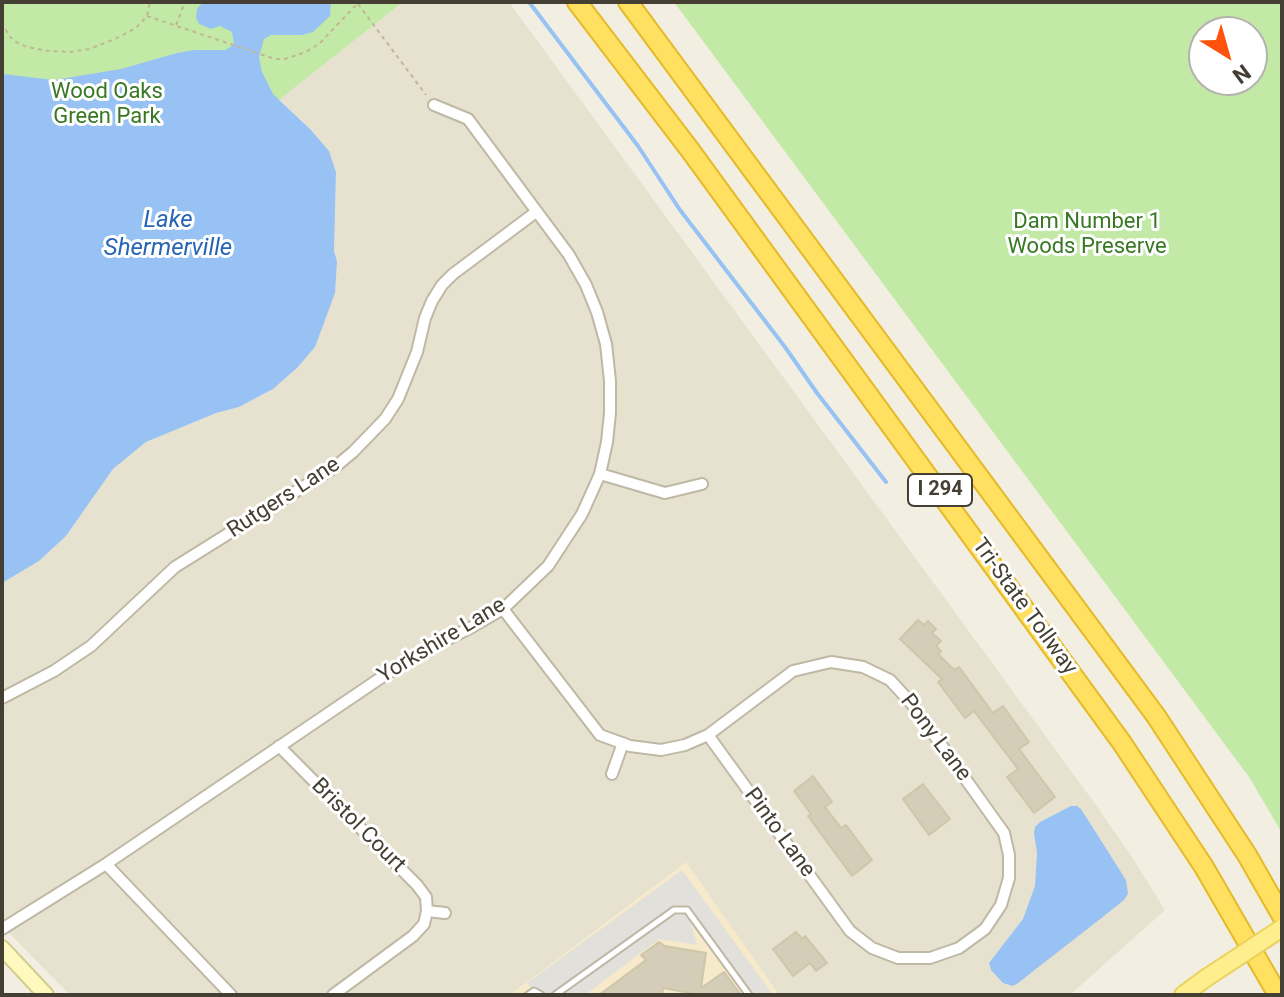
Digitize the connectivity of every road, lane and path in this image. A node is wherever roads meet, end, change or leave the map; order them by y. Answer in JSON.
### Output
{"nodes":[{"id":1,"x":150,"y":2,"type":"edge"},
{"id":2,"x":185,"y":2,"type":"edge"},
{"id":3,"x":577,"y":2,"type":"edge"},
{"id":4,"x":628,"y":2,"type":"edge"},
{"id":5,"x":358,"y":3,"type":"edge"},
{"id":6,"x":147,"y":16,"type":"junction"},
{"id":7,"x":2,"y":22,"type":"edge"},
{"id":8,"x":176,"y":26,"type":"junction"},
{"id":9,"x":434,"y":105,"type":"joint"},
{"id":10,"x":536,"y":212,"type":"junction"},
{"id":11,"x":600,"y":474,"type":"junction"},
{"id":12,"x":702,"y":484,"type":"dead end"},
{"id":13,"x":503,"y":609,"type":"junction"},
{"id":14,"x":2,"y":698,"type":"edge"},
{"id":15,"x":708,"y":735,"type":"junction"},
{"id":16,"x":623,"y":743,"type":"junction"},
{"id":17,"x":279,"y":746,"type":"junction"},
{"id":18,"x":612,"y":774,"type":"dead end"},
{"id":19,"x":106,"y":864,"type":"junction"},
{"id":20,"x":427,"y":911,"type":"junction"},
{"id":21,"x":445,"y":913,"type":"dead end"},
{"id":22,"x":1282,"y":916,"type":"edge"},
{"id":23,"x":1282,"y":928,"type":"edge"},
{"id":24,"x":2,"y":929,"type":"edge"},
{"id":25,"x":850,"y":931,"type":"joint"},
{"id":26,"x":2,"y":948,"type":"edge"},
{"id":27,"x":46,"y":995,"type":"edge"},
{"id":28,"x":231,"y":995,"type":"edge"},
{"id":29,"x":333,"y":995,"type":"edge"},
{"id":30,"x":528,"y":995,"type":"edge"},
{"id":31,"x":541,"y":995,"type":"edge"},
{"id":32,"x":555,"y":995,"type":"edge"},
{"id":33,"x":749,"y":995,"type":"edge"},
{"id":34,"x":1183,"y":995,"type":"edge"},
{"id":35,"x":1278,"y":995,"type":"edge"}],
"edges":[{"from":1,"to":6,"type":"path"},
{"from":2,"to":8,"type":"path"},
{"from":3,"to":35,"type":"highway","name":"Tri-State Tollway","number":"I 294"},
{"from":4,"to":22,"type":"highway","name":"Tri-State Tollway","number":"I 294"},
{"from":5,"to":8,"type":"path"},
{"from":5,"to":9,"type":"path"},
{"from":6,"to":7,"type":"path"},
{"from":6,"to":8,"type":"path"},
{"from":9,"to":10,"type":"street","name":"Yorkshire Lane"},
{"from":10,"to":11,"type":"street","name":"Yorkshire Lane"},
{"from":10,"to":14,"type":"street","name":"Rutgers Lane"},
{"from":11,"to":12,"type":"street"},
{"from":11,"to":13,"type":"street","name":"Yorkshire Lane"},
{"from":13,"to":16,"type":"street","name":"Pony Lane"},
{"from":13,"to":17,"type":"street","name":"Yorkshire Lane"},
{"from":15,"to":16,"type":"street","name":"Pony Lane"},
{"from":15,"to":25,"type":"street","name":"Pinto Lane"},
{"from":15,"to":25,"type":"street","name":"Pony Lane"},
{"from":16,"to":18,"type":"street"},
{"from":17,"to":19,"type":"street","name":"Yorkshire Lane"},
{"from":17,"to":20,"type":"street","name":"Bristol Court"},
{"from":19,"to":24,"type":"street","name":"Yorkshire Lane"},
{"from":19,"to":28,"type":"street"},
{"from":20,"to":21,"type":"street"},
{"from":20,"to":29,"type":"street"},
{"from":23,"to":34,"type":"main road","bridge":true},
{"from":26,"to":27,"type":"main road"},
{"from":30,"to":31,"type":"lane"},
{"from":32,"to":33,"type":"lane"}]}
